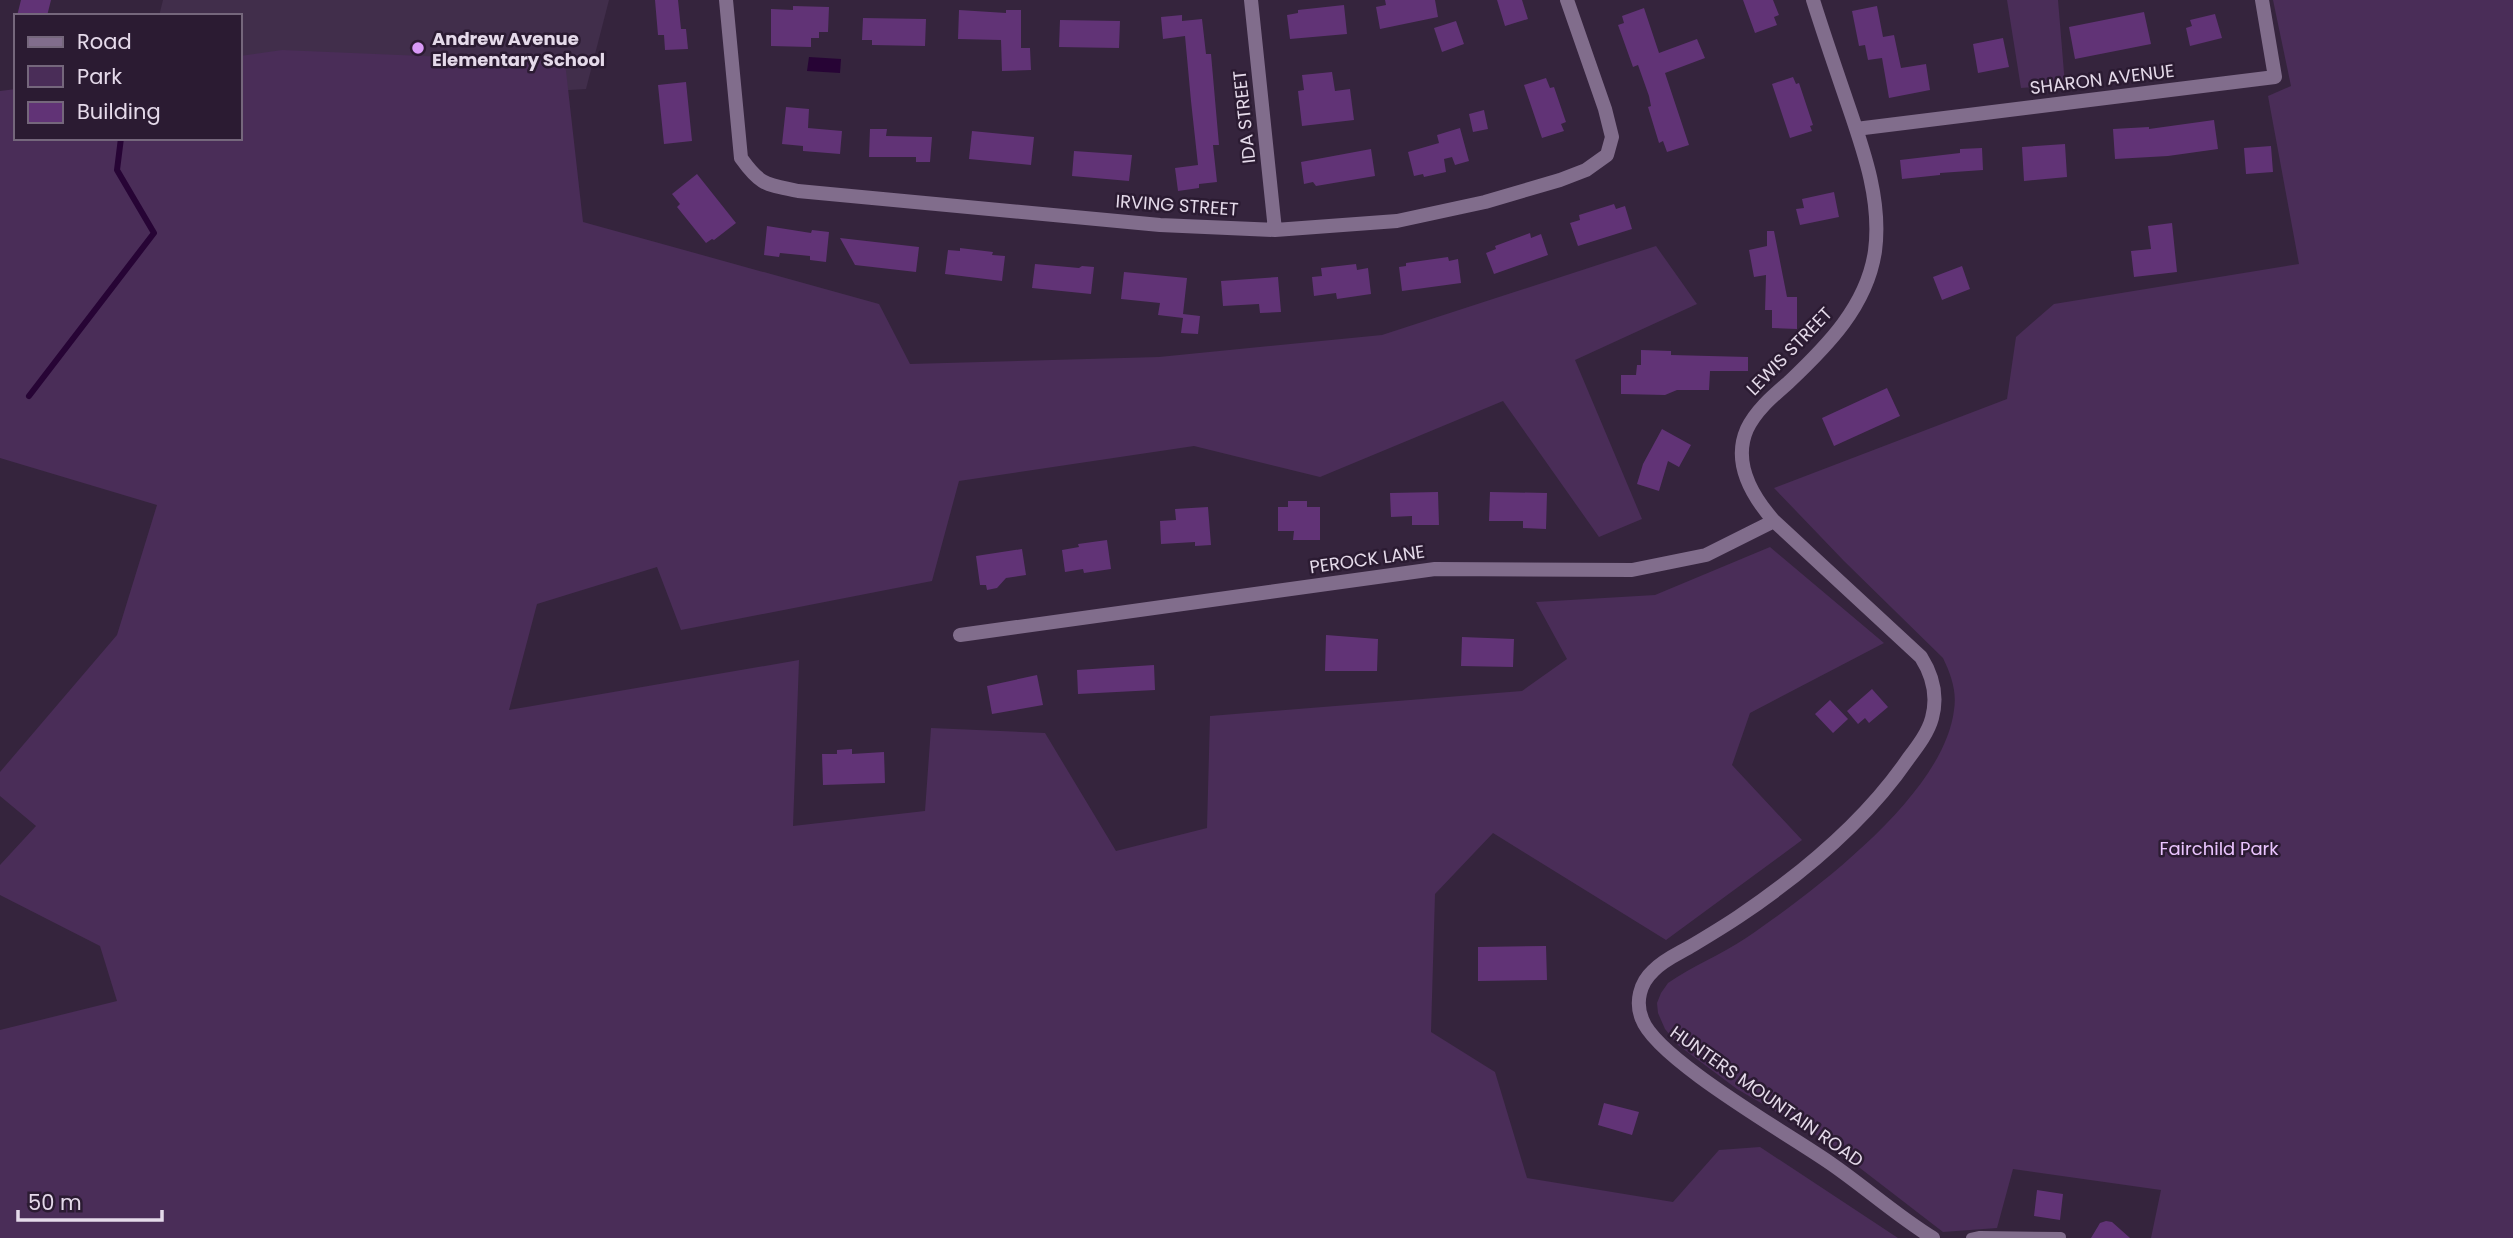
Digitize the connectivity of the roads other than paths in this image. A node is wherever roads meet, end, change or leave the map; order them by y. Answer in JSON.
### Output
{"nodes":[{"id":1,"x":726,"y":0,"type":"edge"},
{"id":2,"x":1251,"y":0,"type":"edge"},
{"id":3,"x":1567,"y":0,"type":"edge"},
{"id":4,"x":1813,"y":0,"type":"edge"},
{"id":5,"x":2262,"y":0,"type":"edge"},
{"id":6,"x":1856,"y":129,"type":"junction"},
{"id":7,"x":1275,"y":230,"type":"junction"},
{"id":8,"x":1774,"y":521,"type":"junction"},
{"id":9,"x":960,"y":635,"type":"dead end"},
{"id":10,"x":2061,"y":1237,"type":"edge"},
{"id":11,"x":1933,"y":1238,"type":"edge"},
{"id":12,"x":1971,"y":1238,"type":"edge"}],
"edges":[{"from":1,"to":7,"type":"street","name":"IRVING STREET"},
{"from":2,"to":7,"type":"street","name":"IDA STREET"},
{"from":3,"to":7,"type":"street","name":"IRVING STREET"},
{"from":4,"to":6,"type":"street","name":"LEWIS STREET"},
{"from":5,"to":6,"type":"street","name":"SHARON AVENUE"},
{"from":6,"to":8,"type":"street","name":"LEWIS STREET"},
{"from":8,"to":9,"type":"street","name":"PEROCK LANE"},
{"from":8,"to":11,"type":"street","name":"HUNTERS MOUNTAIN ROAD"},
{"from":10,"to":12,"type":"lane"}]}
